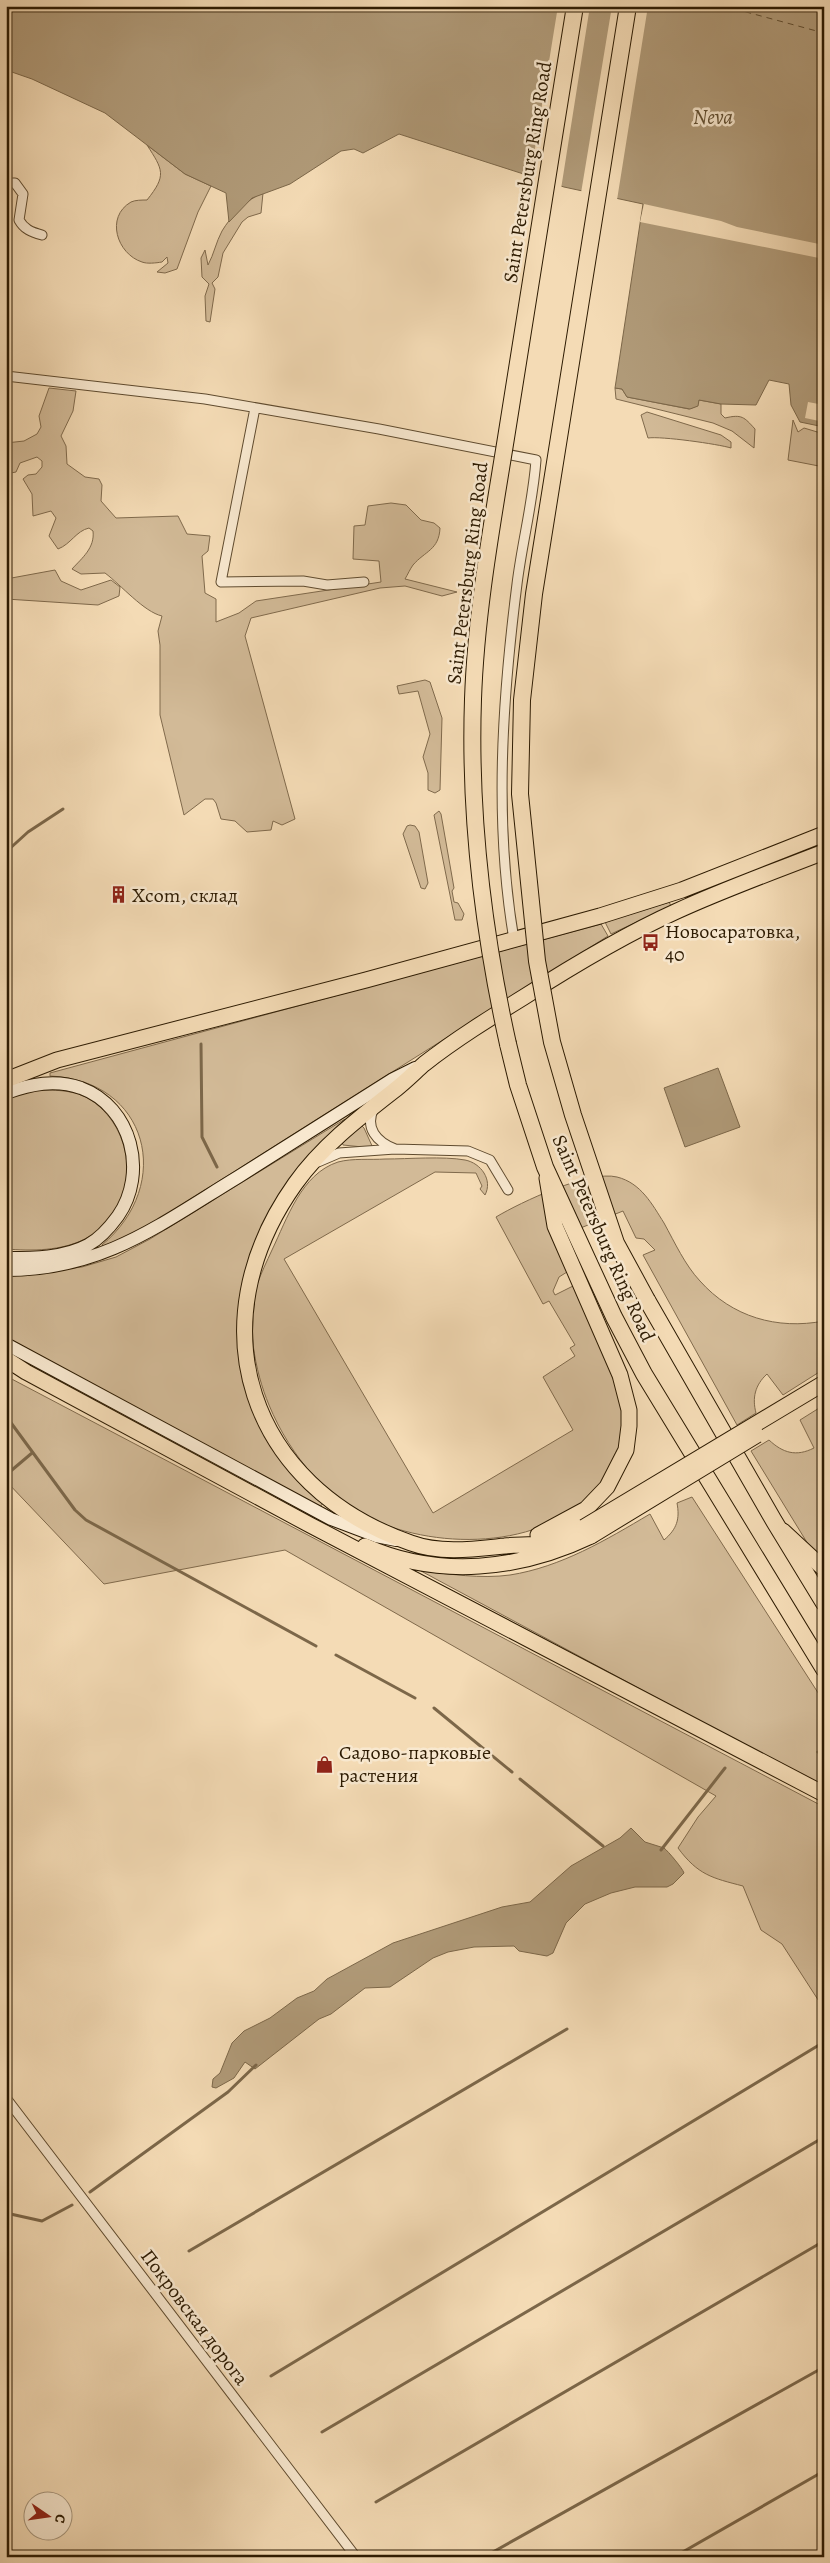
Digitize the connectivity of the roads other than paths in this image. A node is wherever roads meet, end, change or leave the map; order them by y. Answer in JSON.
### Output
{"nodes":[{"id":1,"x":575,"y":6,"type":"edge"},
{"id":2,"x":628,"y":6,"type":"edge"},
{"id":3,"x":6,"y":182,"type":"edge"},
{"id":4,"x":42,"y":235,"type":"dead end"},
{"id":5,"x":6,"y":376,"type":"edge"},
{"id":6,"x":254,"y":408,"type":"junction"},
{"id":7,"x":364,"y":582,"type":"dead end"},
{"id":8,"x":824,"y":834,"type":"edge"},
{"id":9,"x":824,"y":852,"type":"edge"},
{"id":10,"x":514,"y":940,"type":"junction"},
{"id":11,"x":57,"y":1060,"type":"junction"},
{"id":12,"x":424,"y":1064,"type":"junction"},
{"id":13,"x":6,"y":1072,"type":"edge"},
{"id":14,"x":6,"y":1080,"type":"edge"},
{"id":15,"x":6,"y":1093,"type":"edge"},
{"id":16,"x":377,"y":1102,"type":"junction"},
{"id":17,"x":395,"y":1149,"type":"junction"},
{"id":18,"x":311,"y":1166,"type":"junction"},
{"id":19,"x":545,"y":1167,"type":"junction"},
{"id":20,"x":508,"y":1190,"type":"dead end"},
{"id":21,"x":6,"y":1258,"type":"edge"},
{"id":22,"x":6,"y":1270,"type":"edge"},
{"id":23,"x":6,"y":1344,"type":"edge"},
{"id":24,"x":6,"y":1359,"type":"edge"},
{"id":25,"x":6,"y":1363,"type":"edge"},
{"id":26,"x":26,"y":1372,"type":"junction"},
{"id":27,"x":824,"y":1383,"type":"edge"},
{"id":28,"x":824,"y":1395,"type":"edge"},
{"id":29,"x":774,"y":1522,"type":"junction"},
{"id":30,"x":310,"y":1525,"type":"junction"},
{"id":31,"x":588,"y":1531,"type":"junction"},
{"id":32,"x":413,"y":1544,"type":"junction"},
{"id":33,"x":509,"y":1545,"type":"junction"},
{"id":34,"x":824,"y":1569,"type":"edge"},
{"id":35,"x":824,"y":1603,"type":"edge"},
{"id":36,"x":824,"y":1669,"type":"edge"},
{"id":37,"x":824,"y":1794,"type":"edge"},
{"id":38,"x":6,"y":2098,"type":"edge"},
{"id":39,"x":356,"y":2557,"type":"edge"}],
"edges":[{"from":1,"to":19,"type":"highway","name":"Saint Petersburg Ring Road","bridge":true},
{"from":2,"to":29,"type":"highway","name":"Saint Petersburg Ring Road","bridge":true},
{"from":3,"to":4,"type":"street"},
{"from":5,"to":6,"type":"street"},
{"from":6,"to":7,"type":"street"},
{"from":6,"to":10,"type":"street"},
{"from":8,"to":10,"type":"main road"},
{"from":9,"to":12,"type":"main road"},
{"from":10,"to":11,"type":"main road"},
{"from":11,"to":13,"type":"main road"},
{"from":11,"to":14,"type":"main road"},
{"from":12,"to":16,"type":"main road"},
{"from":12,"to":22,"type":"main road"},
{"from":15,"to":21,"type":"main road"},
{"from":16,"to":17,"type":"street"},
{"from":16,"to":18,"type":"main road"},
{"from":17,"to":18,"type":"street"},
{"from":17,"to":20,"type":"street"},
{"from":18,"to":32,"type":"main road"},
{"from":19,"to":33,"type":"main road"},
{"from":19,"to":36,"type":"highway","name":"Saint Petersburg Ring Road"},
{"from":23,"to":32,"type":"main road"},
{"from":24,"to":26,"type":"main road"},
{"from":25,"to":26,"type":"main road"},
{"from":26,"to":30,"type":"main road"},
{"from":27,"to":31,"type":"main road","bridge":true},
{"from":28,"to":31,"type":"main road","bridge":true},
{"from":29,"to":34,"type":"main road"},
{"from":29,"to":35,"type":"highway","name":"Saint Petersburg Ring Road"},
{"from":30,"to":31,"type":"main road"},
{"from":30,"to":37,"type":"main road"},
{"from":31,"to":33,"type":"main road"},
{"from":32,"to":33,"type":"main road"},
{"from":38,"to":39,"type":"street","name":"Покровская дорога"}]}
